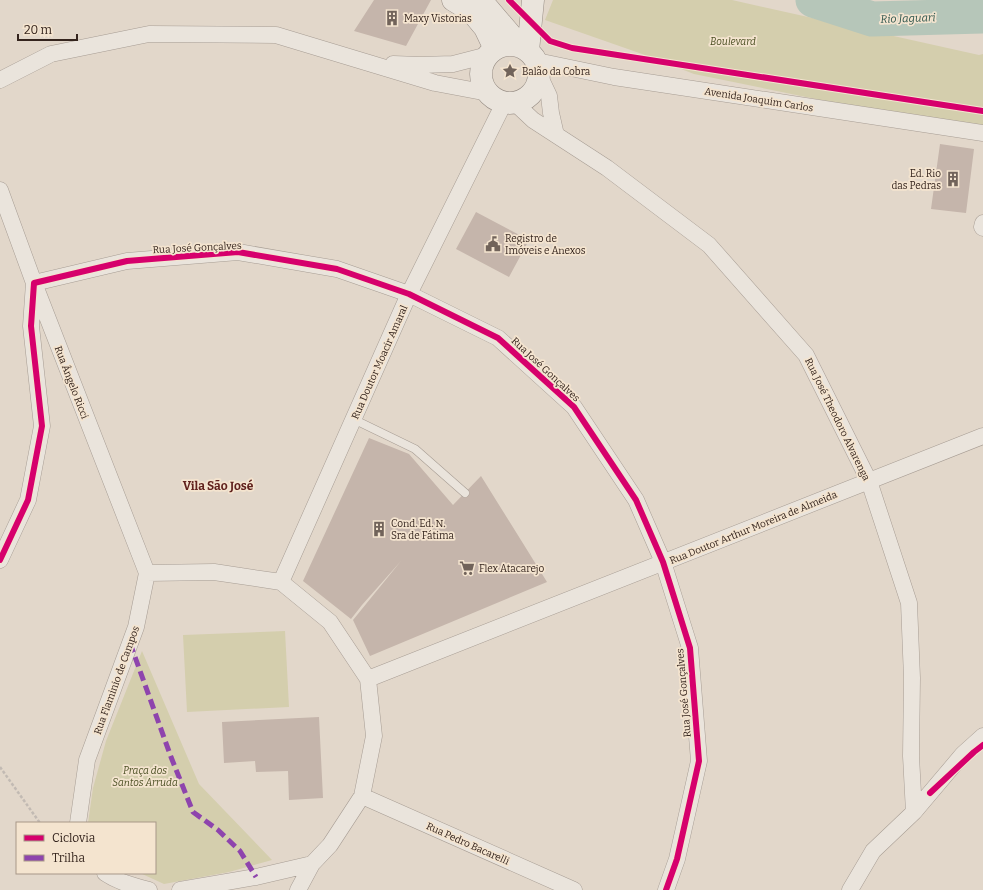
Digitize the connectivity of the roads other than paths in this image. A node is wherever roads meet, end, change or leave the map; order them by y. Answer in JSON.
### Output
{"nodes":[{"id":1,"x":453,"y":0,"type":"edge"},
{"id":2,"x":479,"y":0,"type":"edge"},
{"id":3,"x":532,"y":6,"type":"edge"},
{"id":4,"x":492,"y":52,"type":"junction"},
{"id":5,"x":531,"y":59,"type":"junction"},
{"id":6,"x":370,"y":64,"type":"junction"},
{"id":7,"x":0,"y":80,"type":"edge"},
{"id":8,"x":502,"y":100,"type":"junction"},
{"id":9,"x":983,"y":133,"type":"edge"},
{"id":10,"x":556,"y":135,"type":"junction"},
{"id":11,"x":0,"y":190,"type":"edge"},
{"id":12,"x":983,"y":223,"type":"edge"},
{"id":13,"x":983,"y":228,"type":"edge"},
{"id":14,"x":34,"y":283,"type":"junction"},
{"id":15,"x":409,"y":294,"type":"junction"},
{"id":16,"x":354,"y":419,"type":"junction"},
{"id":17,"x":983,"y":436,"type":"edge"},
{"id":18,"x":869,"y":481,"type":"junction"},
{"id":19,"x":465,"y":493,"type":"dead end"},
{"id":20,"x":0,"y":560,"type":"edge"},
{"id":21,"x":663,"y":562,"type":"junction"},
{"id":22,"x":147,"y":573,"type":"junction"},
{"id":23,"x":281,"y":582,"type":"junction"},
{"id":24,"x":368,"y":679,"type":"junction"},
{"id":25,"x":983,"y":736,"type":"edge"},
{"id":26,"x":362,"y":796,"type":"junction"},
{"id":27,"x":914,"y":812,"type":"junction"},
{"id":28,"x":78,"y":822,"type":"edge"},
{"id":29,"x":312,"y":864,"type":"junction"},
{"id":30,"x":107,"y":874,"type":"edge"},
{"id":31,"x":149,"y":890,"type":"edge"},
{"id":32,"x":180,"y":890,"type":"edge"},
{"id":33,"x":298,"y":890,"type":"edge"},
{"id":34,"x":574,"y":890,"type":"edge"},
{"id":35,"x":666,"y":890,"type":"edge"},
{"id":36,"x":850,"y":890,"type":"edge"}],
"edges":[{"from":1,"to":4,"type":"street"},
{"from":2,"to":5,"type":"street"},
{"from":3,"to":5,"type":"street"},
{"from":4,"to":5,"type":"street"},
{"from":4,"to":6,"type":"street"},
{"from":4,"to":8,"type":"street"},
{"from":5,"to":8,"type":"street"},
{"from":5,"to":9,"type":"street","name":"Avenida Joaquim Carlos"},
{"from":5,"to":10,"type":"street"},
{"from":6,"to":7,"type":"street"},
{"from":6,"to":8,"type":"street"},
{"from":8,"to":10,"type":"street","name":"Rua José Theodoro Alvarenga"},
{"from":8,"to":15,"type":"street","name":"Rua Doutor Moacir Amaral"},
{"from":10,"to":18,"type":"street","name":"Rua José Theodoro Alvarenga"},
{"from":11,"to":14,"type":"street","name":"Rua Ângelo Ricci"},
{"from":12,"to":13,"type":"street"},
{"from":14,"to":15,"type":"street","name":"Rua José Gonçalves"},
{"from":14,"to":20,"type":"street"},
{"from":14,"to":22,"type":"street","name":"Rua Ângelo Ricci"},
{"from":15,"to":16,"type":"street","name":"Rua Doutor Moacir Amaral"},
{"from":15,"to":21,"type":"street","name":"Rua José Gonçalves"},
{"from":16,"to":19,"type":"lane"},
{"from":16,"to":23,"type":"street","name":"Rua Doutor Moacir Amaral"},
{"from":17,"to":18,"type":"street","name":"Rua Doutor Arthur Moreira de Almeida"},
{"from":18,"to":21,"type":"street","name":"Rua Doutor Arthur Moreira de Almeida"},
{"from":18,"to":27,"type":"street","name":"Rua José Theodoro Alvarenga"},
{"from":21,"to":24,"type":"street","name":"Rua Doutor Arthur Moreira de Almeida"},
{"from":21,"to":35,"type":"street","name":"Rua José Gonçalves"},
{"from":22,"to":23,"type":"street"},
{"from":22,"to":28,"type":"street","name":"Rua Flaminio de Campos"},
{"from":23,"to":24,"type":"street"},
{"from":24,"to":26,"type":"street"},
{"from":25,"to":27,"type":"street"},
{"from":26,"to":29,"type":"street"},
{"from":26,"to":34,"type":"street","name":"Rua Pedro Bacarelli"},
{"from":27,"to":36,"type":"street"},
{"from":29,"to":32,"type":"street"},
{"from":29,"to":33,"type":"street"},
{"from":30,"to":31,"type":"street"}]}
